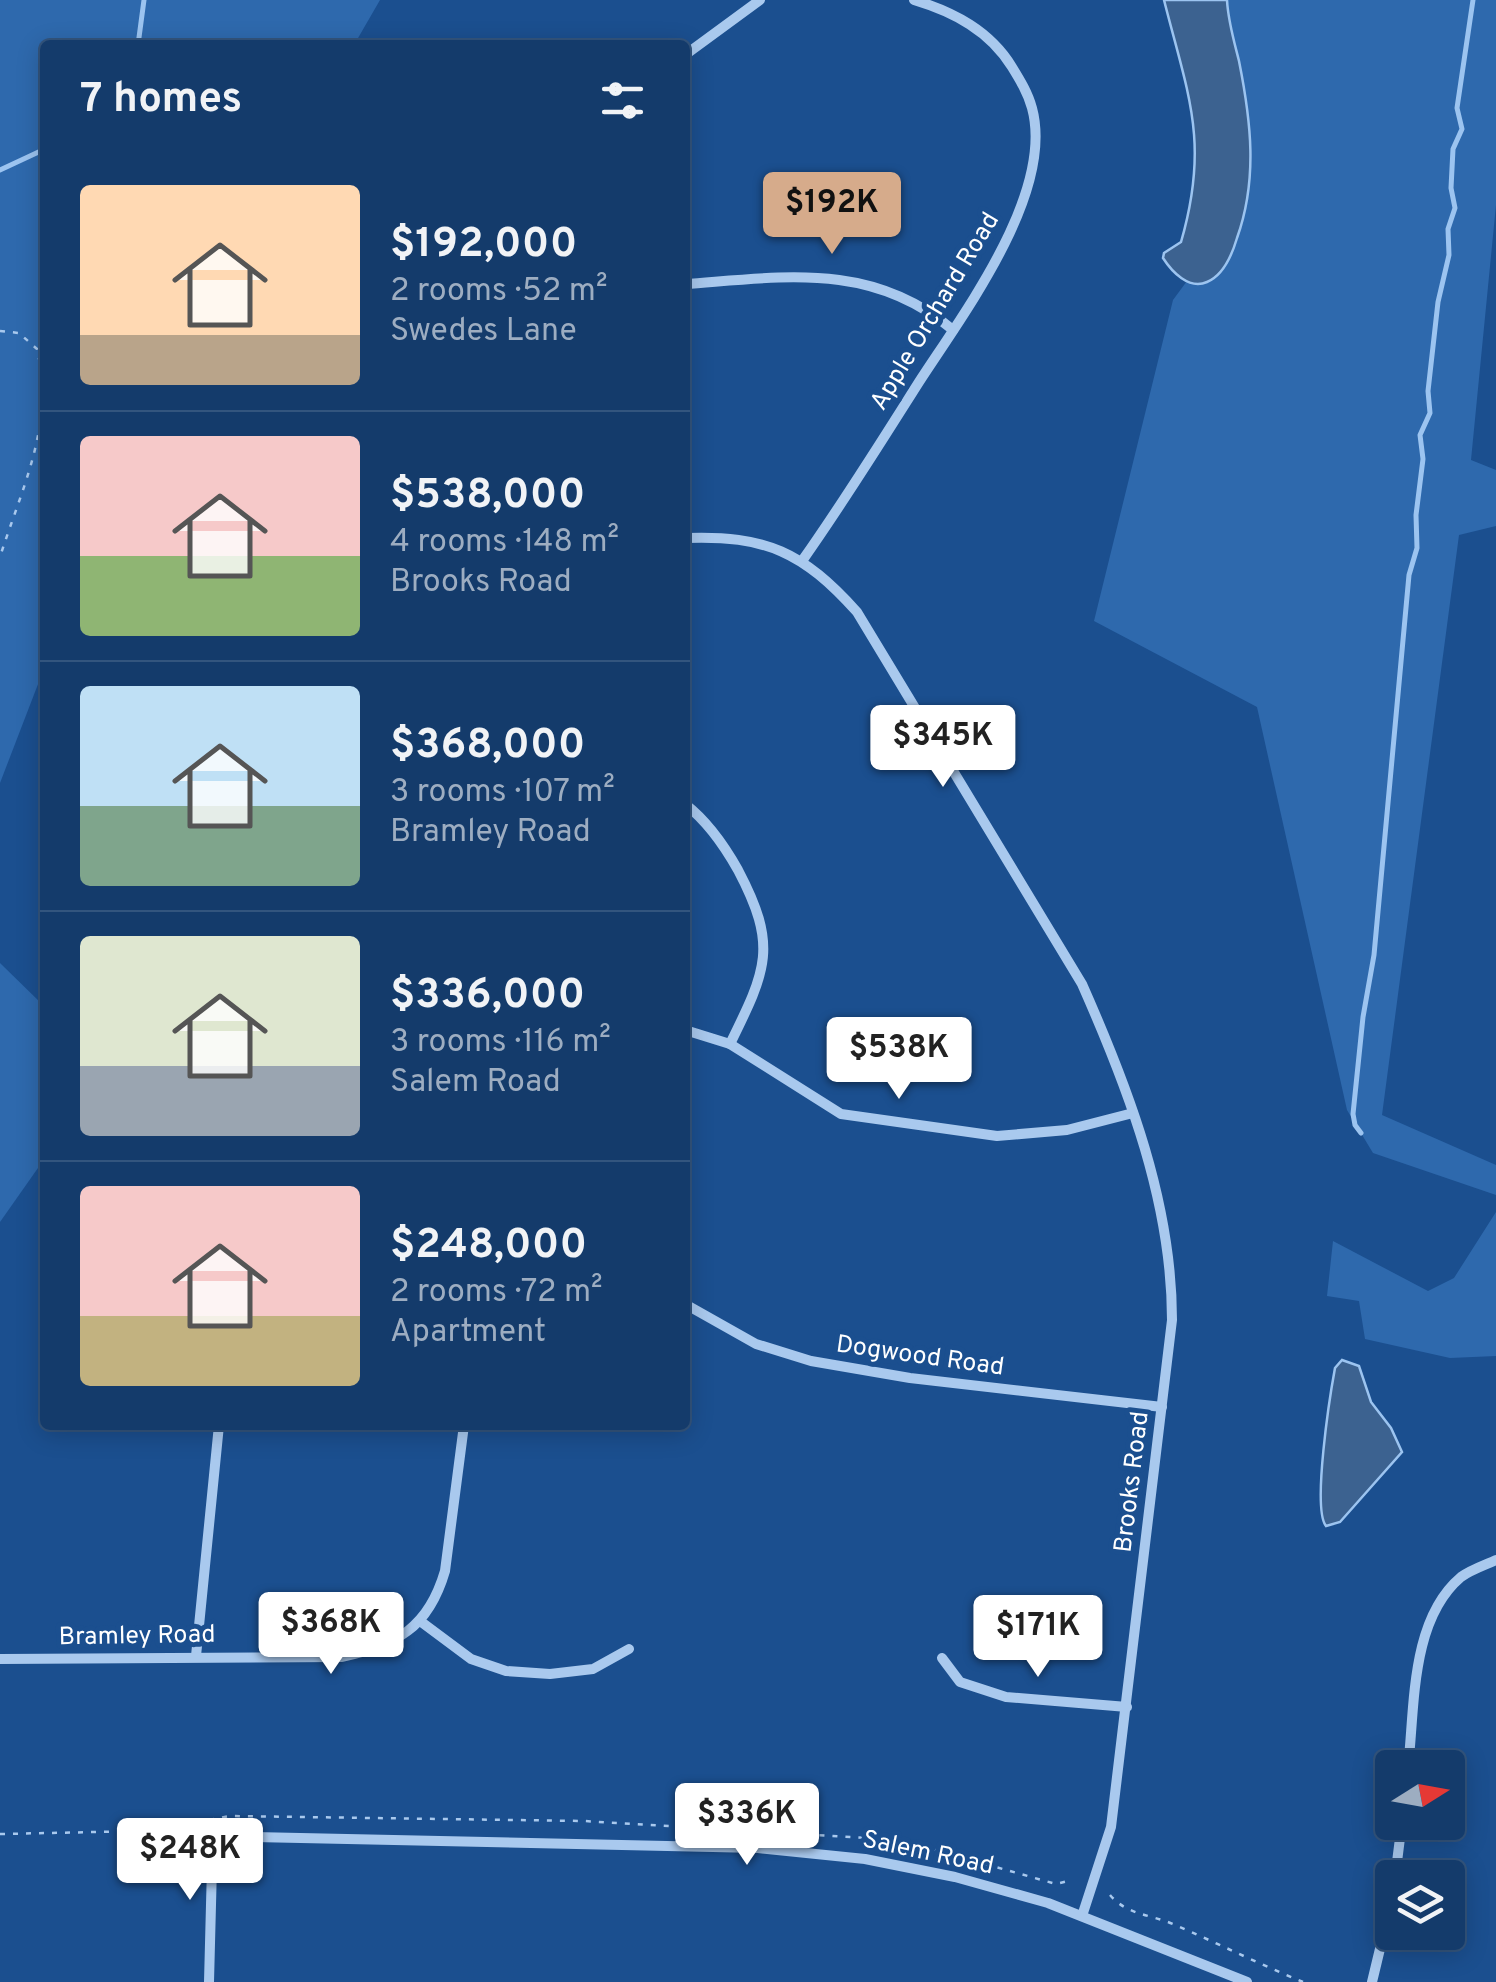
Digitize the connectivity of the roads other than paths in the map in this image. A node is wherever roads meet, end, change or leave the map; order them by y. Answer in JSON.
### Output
{"nodes":[{"id":1,"x":760,"y":0,"type":"edge"},
{"id":2,"x":914,"y":0,"type":"edge"},
{"id":3,"x":690,"y":51,"type":"edge"},
{"id":4,"x":690,"y":284,"type":"edge"},
{"id":5,"x":953,"y":330,"type":"junction"},
{"id":6,"x":690,"y":538,"type":"edge"},
{"id":7,"x":802,"y":561,"type":"junction"},
{"id":8,"x":690,"y":810,"type":"edge"},
{"id":9,"x":690,"y":1032,"type":"edge"},
{"id":10,"x":730,"y":1044,"type":"junction"},
{"id":11,"x":1132,"y":1113,"type":"junction"},
{"id":12,"x":690,"y":1307,"type":"edge"},
{"id":13,"x":1162,"y":1407,"type":"junction"},
{"id":14,"x":219,"y":1430,"type":"edge"},
{"id":15,"x":463,"y":1430,"type":"edge"},
{"id":16,"x":1496,"y":1560,"type":"edge"},
{"id":17,"x":420,"y":1621,"type":"junction"},
{"id":18,"x":629,"y":1650,"type":"dead end"},
{"id":19,"x":196,"y":1656,"type":"junction"},
{"id":20,"x":942,"y":1658,"type":"dead end"},
{"id":21,"x":0,"y":1659,"type":"edge"},
{"id":22,"x":1128,"y":1707,"type":"junction"},
{"id":23,"x":1410,"y":1750,"type":"edge"},
{"id":24,"x":1082,"y":1916,"type":"junction"},
{"id":25,"x":1380,"y":1950,"type":"edge"},
{"id":26,"x":210,"y":1982,"type":"edge"},
{"id":27,"x":1246,"y":1982,"type":"edge"},
{"id":28,"x":1372,"y":1982,"type":"edge"}],
"edges":[{"from":1,"to":3,"type":"street"},
{"from":2,"to":5,"type":"street","name":"Apple Orchard Road"},
{"from":4,"to":5,"type":"street"},
{"from":5,"to":7,"type":"street","name":"Apple Orchard Road"},
{"from":6,"to":7,"type":"street","name":"Brooks Road"},
{"from":7,"to":11,"type":"street","name":"Brooks Road"},
{"from":8,"to":10,"type":"street"},
{"from":9,"to":10,"type":"street"},
{"from":10,"to":11,"type":"street"},
{"from":11,"to":13,"type":"street","name":"Brooks Road"},
{"from":12,"to":13,"type":"street","name":"Dogwood Road"},
{"from":13,"to":22,"type":"street","name":"Brooks Road"},
{"from":14,"to":19,"type":"street"},
{"from":15,"to":17,"type":"street","name":"Bramley Road"},
{"from":16,"to":23,"type":"street"},
{"from":17,"to":18,"type":"street"},
{"from":17,"to":19,"type":"street","name":"Bramley Road"},
{"from":19,"to":21,"type":"street","name":"Bramley Road"},
{"from":20,"to":22,"type":"street"},
{"from":22,"to":24,"type":"street","name":"Brooks Road"},
{"from":24,"to":26,"type":"street","name":"Salem Road"},
{"from":24,"to":27,"type":"street","name":"Salem Road"},
{"from":25,"to":28,"type":"street"}]}
